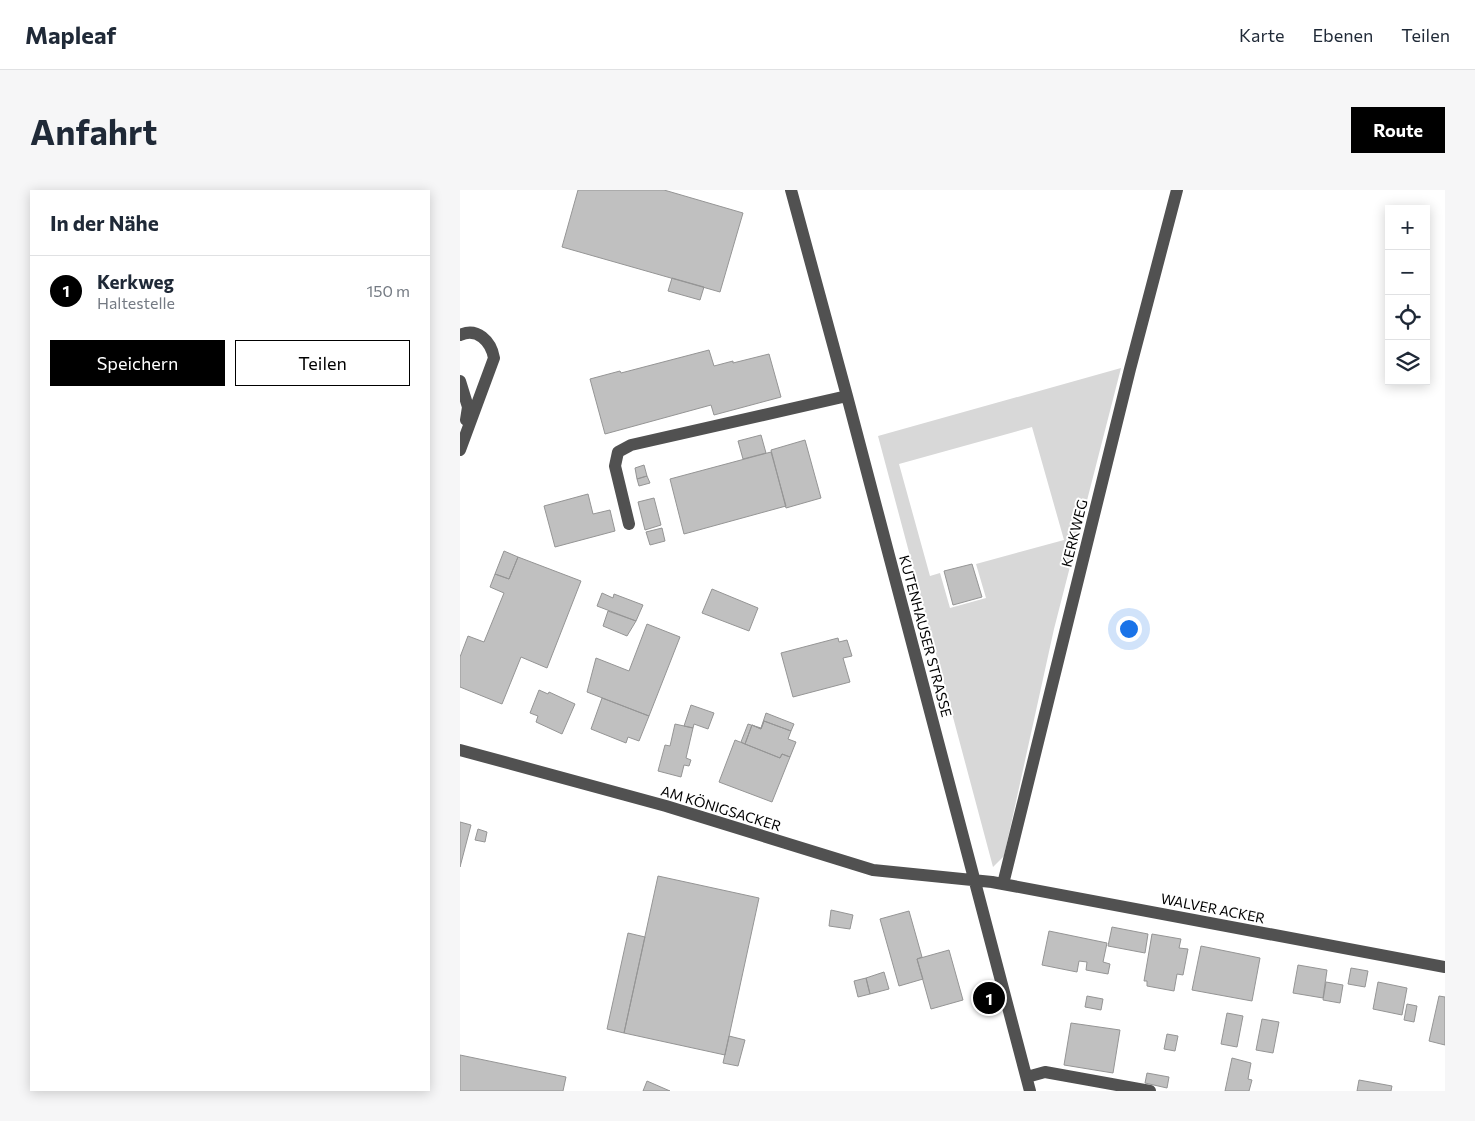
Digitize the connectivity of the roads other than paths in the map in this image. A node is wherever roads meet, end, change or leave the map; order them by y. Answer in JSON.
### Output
{"nodes":[{"id":1,"x":791,"y":190,"type":"edge"},
{"id":2,"x":1176,"y":190,"type":"edge"},
{"id":3,"x":460,"y":336,"type":"edge"},
{"id":4,"x":460,"y":381,"type":"edge"},
{"id":5,"x":847,"y":396,"type":"junction"},
{"id":6,"x":461,"y":447,"type":"edge"},
{"id":7,"x":629,"y":524,"type":"dead end"},
{"id":8,"x":460,"y":750,"type":"edge"},
{"id":9,"x":975,"y":879,"type":"junction"},
{"id":10,"x":1003,"y":884,"type":"junction"},
{"id":11,"x":1445,"y":967,"type":"edge"},
{"id":12,"x":1026,"y":1077,"type":"junction"},
{"id":13,"x":1030,"y":1091,"type":"edge"},
{"id":14,"x":1150,"y":1091,"type":"edge"}],
"edges":[{"from":1,"to":5,"type":"street","name":"KUTENHAUSER STRASSE"},
{"from":2,"to":10,"type":"street","name":"KERKWEG"},
{"from":3,"to":6,"type":"street"},
{"from":4,"to":6,"type":"street"},
{"from":5,"to":7,"type":"street"},
{"from":5,"to":9,"type":"street","name":"KUTENHAUSER STRASSE"},
{"from":8,"to":9,"type":"street","name":"AM KÖNIGSACKER"},
{"from":9,"to":10,"type":"street","name":"WALVER ACKER"},
{"from":9,"to":12,"type":"street","name":"KUTENHAUSER STRASSE"},
{"from":10,"to":11,"type":"street","name":"WALVER ACKER"},
{"from":12,"to":13,"type":"street","name":"KUTENHAUSER STRASSE"},
{"from":12,"to":14,"type":"street"}]}
